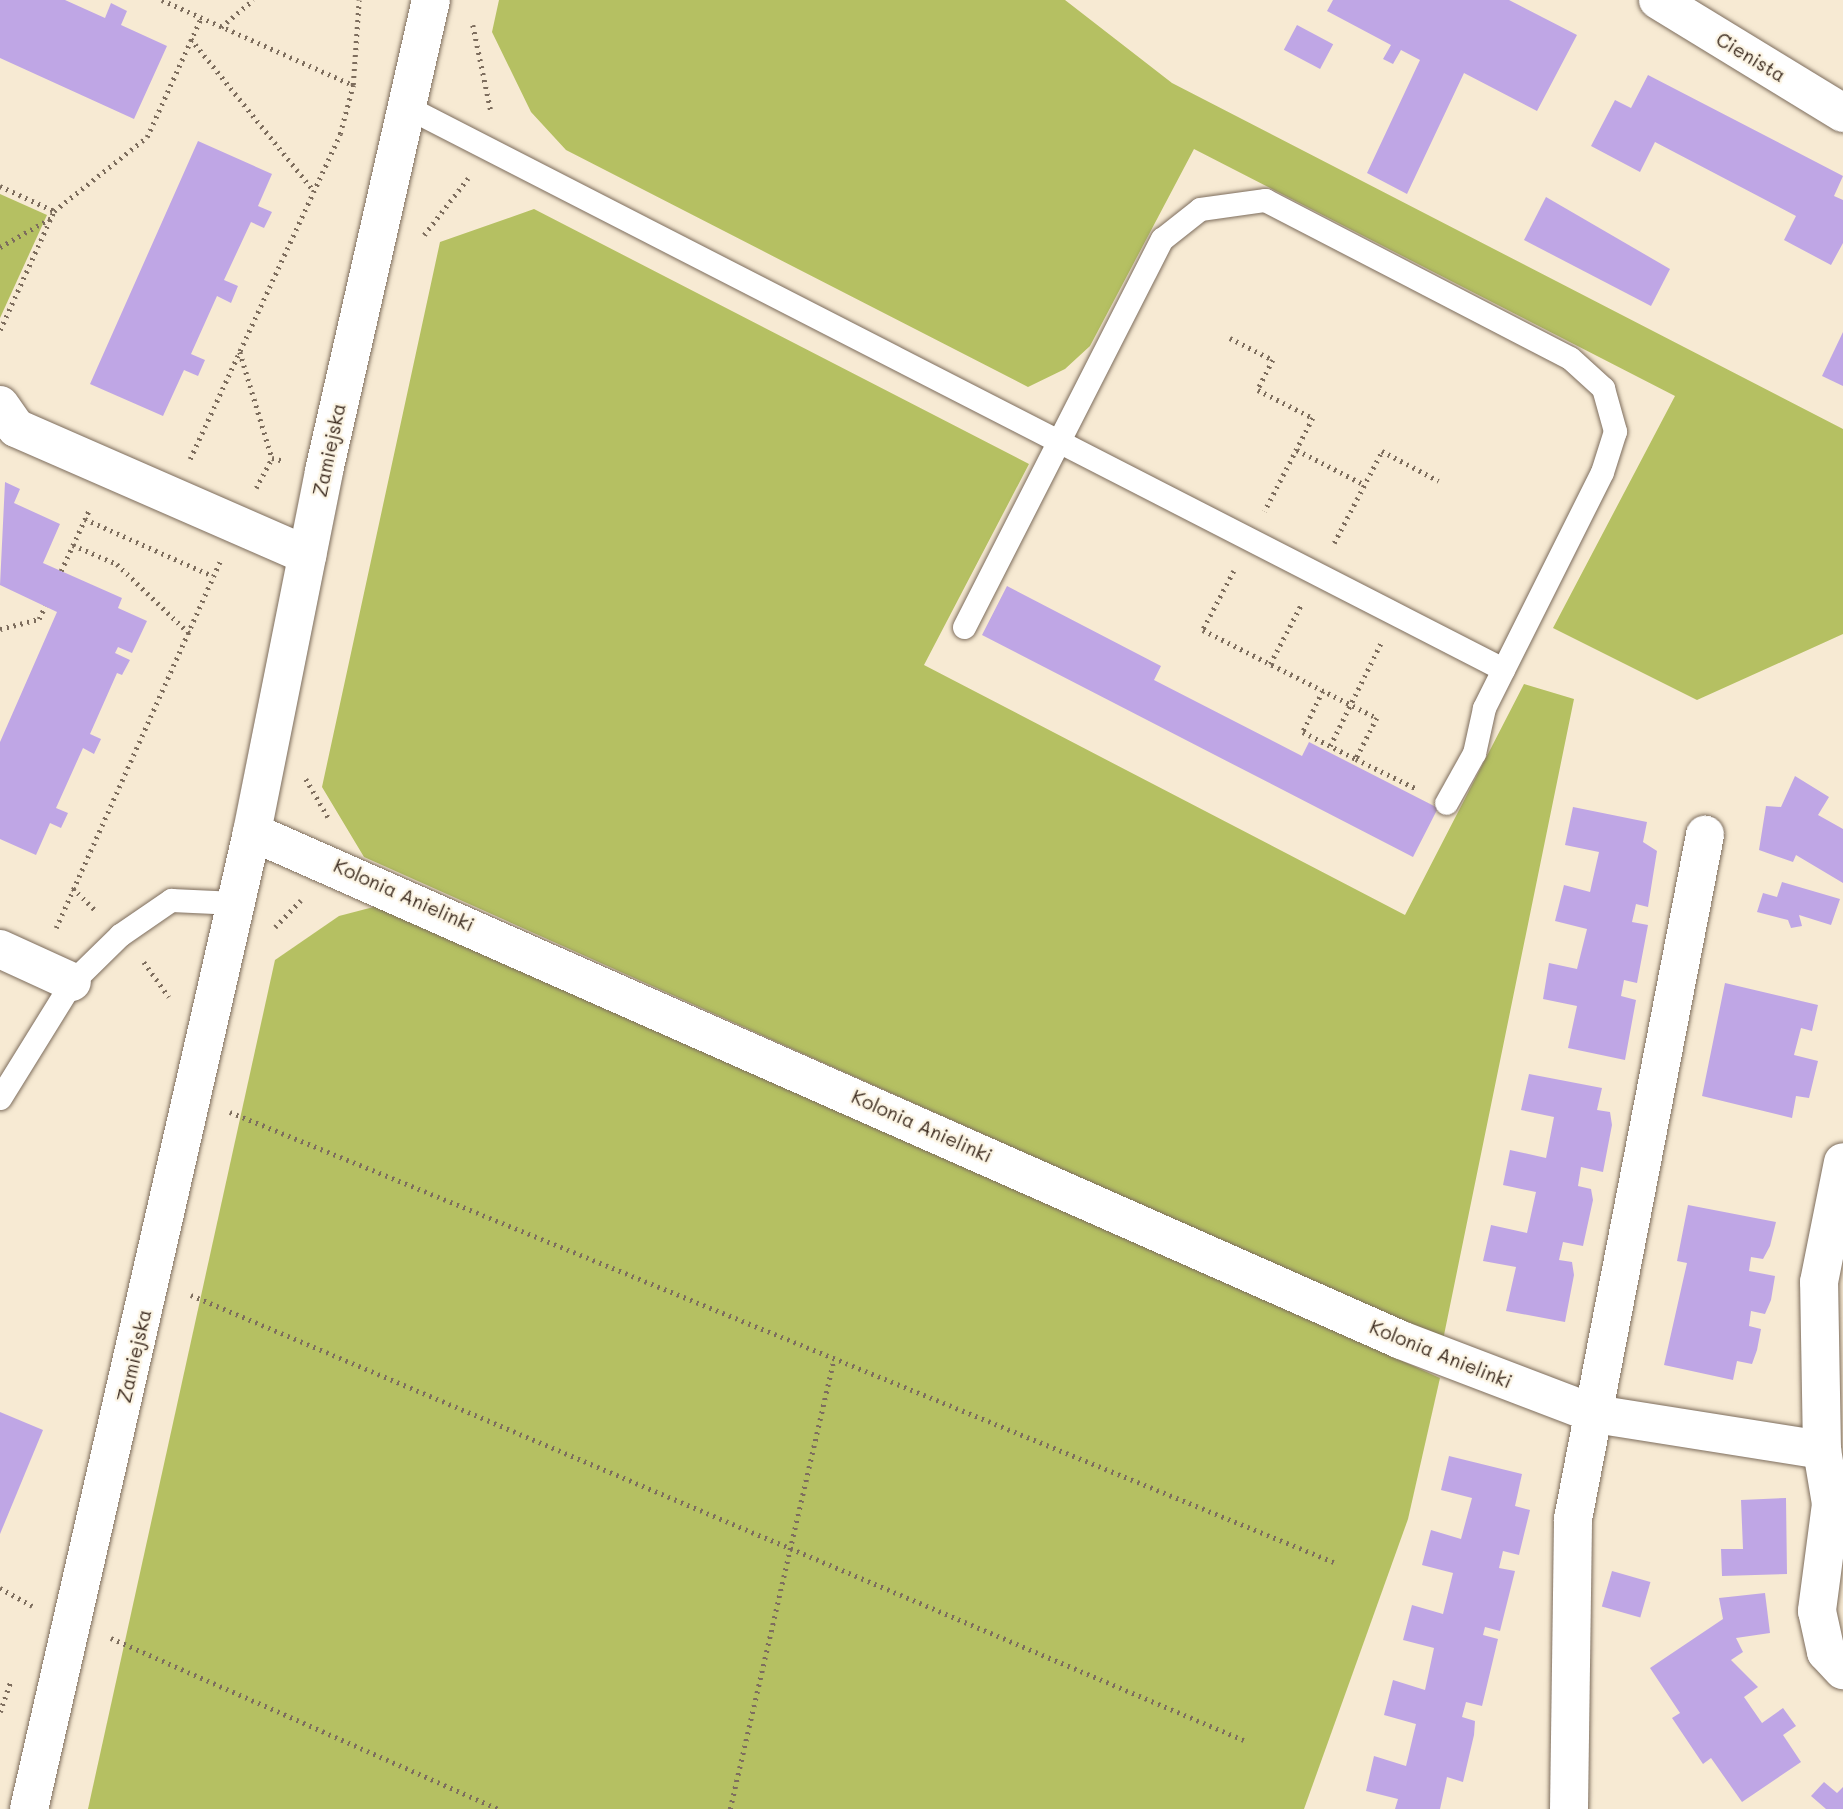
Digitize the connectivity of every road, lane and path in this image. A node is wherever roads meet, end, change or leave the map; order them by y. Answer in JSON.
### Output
{"nodes":[{"id":1,"x":162,"y":0,"type":"edge"},
{"id":2,"x":253,"y":0,"type":"edge"},
{"id":3,"x":359,"y":0,"type":"edge"},
{"id":4,"x":431,"y":0,"type":"edge"},
{"id":5,"x":1658,"y":0,"type":"edge"},
{"id":6,"x":201,"y":18,"type":"junction"},
{"id":7,"x":221,"y":27,"type":"junction"},
{"id":8,"x":191,"y":39,"type":"junction"},
{"id":9,"x":353,"y":85,"type":"junction"},
{"id":10,"x":407,"y":107,"type":"junction"},
{"id":11,"x":1843,"y":113,"type":"edge"},
{"id":12,"x":0,"y":186,"type":"edge"},
{"id":13,"x":314,"y":191,"type":"junction"},
{"id":14,"x":54,"y":211,"type":"junction"},
{"id":15,"x":51,"y":218,"type":"junction"},
{"id":16,"x":0,"y":247,"type":"edge"},
{"id":17,"x":0,"y":330,"type":"edge"},
{"id":18,"x":240,"y":352,"type":"junction"},
{"id":19,"x":0,"y":405,"type":"edge"},
{"id":20,"x":1059,"y":438,"type":"junction"},
{"id":21,"x":1297,"y":450,"type":"dead end"},
{"id":22,"x":272,"y":457,"type":"dead end"},
{"id":23,"x":107,"y":469,"type":"junction"},
{"id":24,"x":1439,"y":481,"type":"dead end"},
{"id":25,"x":1365,"y":485,"type":"junction"},
{"id":26,"x":172,"y":498,"type":"junction"},
{"id":27,"x":85,"y":519,"type":"junction"},
{"id":28,"x":73,"y":545,"type":"junction"},
{"id":29,"x":307,"y":555,"type":"junction"},
{"id":30,"x":61,"y":571,"type":"dead end"},
{"id":31,"x":1318,"y":572,"type":"junction"},
{"id":32,"x":214,"y":576,"type":"dead end"},
{"id":33,"x":208,"y":589,"type":"dead end"},
{"id":34,"x":46,"y":606,"type":"dead end"},
{"id":35,"x":1396,"y":613,"type":"junction"},
{"id":36,"x":964,"y":627,"type":"dead end"},
{"id":37,"x":0,"y":629,"type":"edge"},
{"id":38,"x":189,"y":633,"type":"junction"},
{"id":39,"x":1270,"y":664,"type":"dead end"},
{"id":40,"x":1503,"y":669,"type":"junction"},
{"id":41,"x":1323,"y":691,"type":"dead end"},
{"id":42,"x":1330,"y":746,"type":"junction"},
{"id":43,"x":1356,"y":759,"type":"dead end"},
{"id":44,"x":1446,"y":803,"type":"dead end"},
{"id":45,"x":252,"y":832,"type":"junction"},
{"id":46,"x":1705,"y":835,"type":"dead end"},
{"id":47,"x":73,"y":888,"type":"junction"},
{"id":48,"x":236,"y":903,"type":"junction"},
{"id":49,"x":99,"y":914,"type":"dead end"},
{"id":50,"x":0,"y":949,"type":"edge"},
{"id":51,"x":141,"y":959,"type":"dead end"},
{"id":52,"x":56,"y":974,"type":"junction"},
{"id":53,"x":170,"y":1004,"type":"dead end"},
{"id":54,"x":0,"y":1098,"type":"edge"},
{"id":55,"x":241,"y":1114,"type":"dead end"},
{"id":56,"x":1843,"y":1162,"type":"edge"},
{"id":57,"x":201,"y":1299,"type":"dead end"},
{"id":58,"x":834,"y":1360,"type":"junction"},
{"id":59,"x":1595,"y":1414,"type":"junction"},
{"id":60,"x":1822,"y":1450,"type":"junction"},
{"id":61,"x":792,"y":1549,"type":"junction"},
{"id":62,"x":1335,"y":1562,"type":"dead end"},
{"id":63,"x":106,"y":1636,"type":"dead end"},
{"id":64,"x":1843,"y":1670,"type":"edge"},
{"id":65,"x":1244,"y":1740,"type":"dead end"},
{"id":66,"x":29,"y":1809,"type":"edge"},
{"id":67,"x":498,"y":1809,"type":"edge"},
{"id":68,"x":730,"y":1809,"type":"edge"},
{"id":69,"x":1569,"y":1809,"type":"edge"}],
"edges":[{"from":1,"to":6,"type":"path"},
{"from":2,"to":7,"type":"path"},
{"from":3,"to":9,"type":"path"},
{"from":4,"to":10,"type":"street","name":"Zamiejska"},
{"from":5,"to":11,"type":"street","name":"Cienista"},
{"from":6,"to":7,"type":"path"},
{"from":6,"to":8,"type":"path"},
{"from":7,"to":9,"type":"path"},
{"from":8,"to":13,"type":"path"},
{"from":8,"to":14,"type":"path"},
{"from":9,"to":13,"type":"path"},
{"from":10,"to":20,"type":"lane"},
{"from":10,"to":29,"type":"street","name":"Zamiejska"},
{"from":12,"to":14,"type":"path"},
{"from":13,"to":18,"type":"path"},
{"from":14,"to":15,"type":"path"},
{"from":15,"to":16,"type":"path"},
{"from":15,"to":17,"type":"path"},
{"from":18,"to":22,"type":"path"},
{"from":18,"to":26,"type":"path"},
{"from":19,"to":23,"type":"street"},
{"from":20,"to":31,"type":"lane"},
{"from":20,"to":36,"type":"lane"},
{"from":20,"to":40,"type":"lane"},
{"from":21,"to":25,"type":"path"},
{"from":23,"to":26,"type":"street"},
{"from":23,"to":27,"type":"path"},
{"from":24,"to":25,"type":"path"},
{"from":25,"to":31,"type":"path"},
{"from":26,"to":29,"type":"street"},
{"from":27,"to":28,"type":"path"},
{"from":27,"to":32,"type":"path"},
{"from":28,"to":30,"type":"path"},
{"from":28,"to":38,"type":"path"},
{"from":29,"to":45,"type":"street","name":"Zamiejska"},
{"from":31,"to":35,"type":"lane"},
{"from":31,"to":39,"type":"path"},
{"from":33,"to":38,"type":"path"},
{"from":34,"to":37,"type":"path"},
{"from":35,"to":40,"type":"lane"},
{"from":35,"to":42,"type":"path"},
{"from":38,"to":47,"type":"path"},
{"from":40,"to":44,"type":"lane"},
{"from":41,"to":42,"type":"path"},
{"from":42,"to":43,"type":"path"},
{"from":45,"to":48,"type":"street","name":"Zamiejska"},
{"from":45,"to":59,"type":"street","name":"Kolonia Anielinki"},
{"from":46,"to":59,"type":"street"},
{"from":47,"to":49,"type":"path"},
{"from":47,"to":52,"type":"path"},
{"from":48,"to":52,"type":"lane"},
{"from":48,"to":66,"type":"street","name":"Zamiejska"},
{"from":50,"to":52,"type":"street"},
{"from":51,"to":53,"type":"path"},
{"from":52,"to":54,"type":"lane"},
{"from":55,"to":58,"type":"path"},
{"from":56,"to":60,"type":"street"},
{"from":57,"to":61,"type":"path"},
{"from":58,"to":61,"type":"path"},
{"from":58,"to":62,"type":"path"},
{"from":59,"to":60,"type":"street","name":"Kolonia Anielinki"},
{"from":59,"to":69,"type":"street"},
{"from":60,"to":64,"type":"street"},
{"from":61,"to":65,"type":"path"},
{"from":61,"to":68,"type":"path"},
{"from":63,"to":67,"type":"path"}]}
